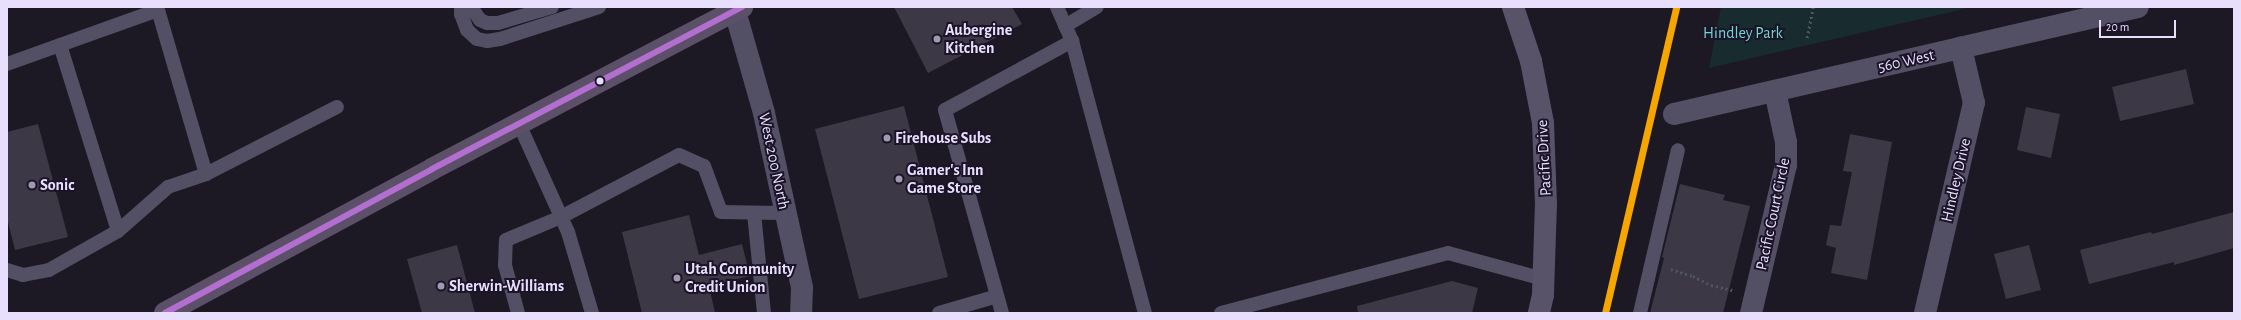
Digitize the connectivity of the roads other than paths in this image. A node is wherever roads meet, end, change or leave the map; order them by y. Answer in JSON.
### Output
{"nodes":[{"id":1,"x":461,"y":7,"type":"edge"},
{"id":2,"x":472,"y":7,"type":"edge"},
{"id":3,"x":552,"y":7,"type":"edge"},
{"id":4,"x":1057,"y":7,"type":"edge"},
{"id":5,"x":1097,"y":7,"type":"edge"},
{"id":6,"x":1513,"y":7,"type":"edge"},
{"id":7,"x":2138,"y":7,"type":"edge"},
{"id":8,"x":593,"y":8,"type":"edge"},
{"id":9,"x":737,"y":8,"type":"edge"},
{"id":10,"x":1065,"y":26,"type":"junction"},
{"id":11,"x":1072,"y":42,"type":"junction"},
{"id":12,"x":60,"y":45,"type":"junction"},
{"id":13,"x":1961,"y":48,"type":"junction"},
{"id":14,"x":7,"y":64,"type":"edge"},
{"id":15,"x":1775,"y":91,"type":"junction"},
{"id":16,"x":338,"y":107,"type":"dead end"},
{"id":17,"x":1674,"y":114,"type":"dead end"},
{"id":18,"x":519,"y":124,"type":"junction"},
{"id":19,"x":1678,"y":150,"type":"dead end"},
{"id":20,"x":206,"y":174,"type":"junction"},
{"id":21,"x":754,"y":213,"type":"junction"},
{"id":22,"x":786,"y":213,"type":"junction"},
{"id":23,"x":561,"y":217,"type":"junction"},
{"id":24,"x":118,"y":231,"type":"junction"},
{"id":25,"x":7,"y":270,"type":"edge"},
{"id":26,"x":1544,"y":279,"type":"junction"},
{"id":27,"x":997,"y":296,"type":"junction"},
{"id":28,"x":165,"y":313,"type":"edge"},
{"id":29,"x":518,"y":313,"type":"edge"},
{"id":30,"x":592,"y":313,"type":"edge"},
{"id":31,"x":764,"y":313,"type":"edge"},
{"id":32,"x":801,"y":313,"type":"edge"},
{"id":33,"x":939,"y":313,"type":"edge"},
{"id":34,"x":1002,"y":313,"type":"edge"},
{"id":35,"x":1145,"y":313,"type":"edge"},
{"id":36,"x":1221,"y":313,"type":"edge"},
{"id":37,"x":1539,"y":313,"type":"edge"},
{"id":38,"x":1640,"y":313,"type":"edge"},
{"id":39,"x":1751,"y":313,"type":"edge"},
{"id":40,"x":1925,"y":313,"type":"edge"}],
"edges":[{"from":1,"to":8,"type":"lane"},
{"from":2,"to":3,"type":"lane"},
{"from":4,"to":10,"type":"lane"},
{"from":5,"to":10,"type":"lane"},
{"from":6,"to":26,"type":"street","name":"Pacific Drive"},
{"from":7,"to":13,"type":"street","name":"560 West"},
{"from":9,"to":18,"type":"main road"},
{"from":9,"to":22,"type":"street","name":"West 200 North"},
{"from":10,"to":11,"type":"lane"},
{"from":11,"to":27,"type":"lane"},
{"from":11,"to":35,"type":"lane"},
{"from":12,"to":14,"type":"lane"},
{"from":12,"to":20,"type":"lane"},
{"from":12,"to":24,"type":"lane"},
{"from":13,"to":15,"type":"street","name":"560 West"},
{"from":13,"to":40,"type":"street","name":"Hindley Drive"},
{"from":15,"to":17,"type":"street","name":"560 West"},
{"from":15,"to":39,"type":"street","name":"Pacific Court Circle"},
{"from":16,"to":20,"type":"lane"},
{"from":18,"to":23,"type":"lane"},
{"from":18,"to":28,"type":"main road"},
{"from":19,"to":38,"type":"lane"},
{"from":20,"to":24,"type":"lane"},
{"from":21,"to":22,"type":"lane"},
{"from":21,"to":23,"type":"lane"},
{"from":21,"to":31,"type":"lane"},
{"from":22,"to":32,"type":"street","name":"West 200 North"},
{"from":23,"to":29,"type":"lane"},
{"from":23,"to":30,"type":"lane"},
{"from":24,"to":25,"type":"lane"},
{"from":26,"to":36,"type":"lane"},
{"from":26,"to":37,"type":"street","name":"Pacific Drive"},
{"from":27,"to":33,"type":"lane"},
{"from":27,"to":34,"type":"lane"}]}
